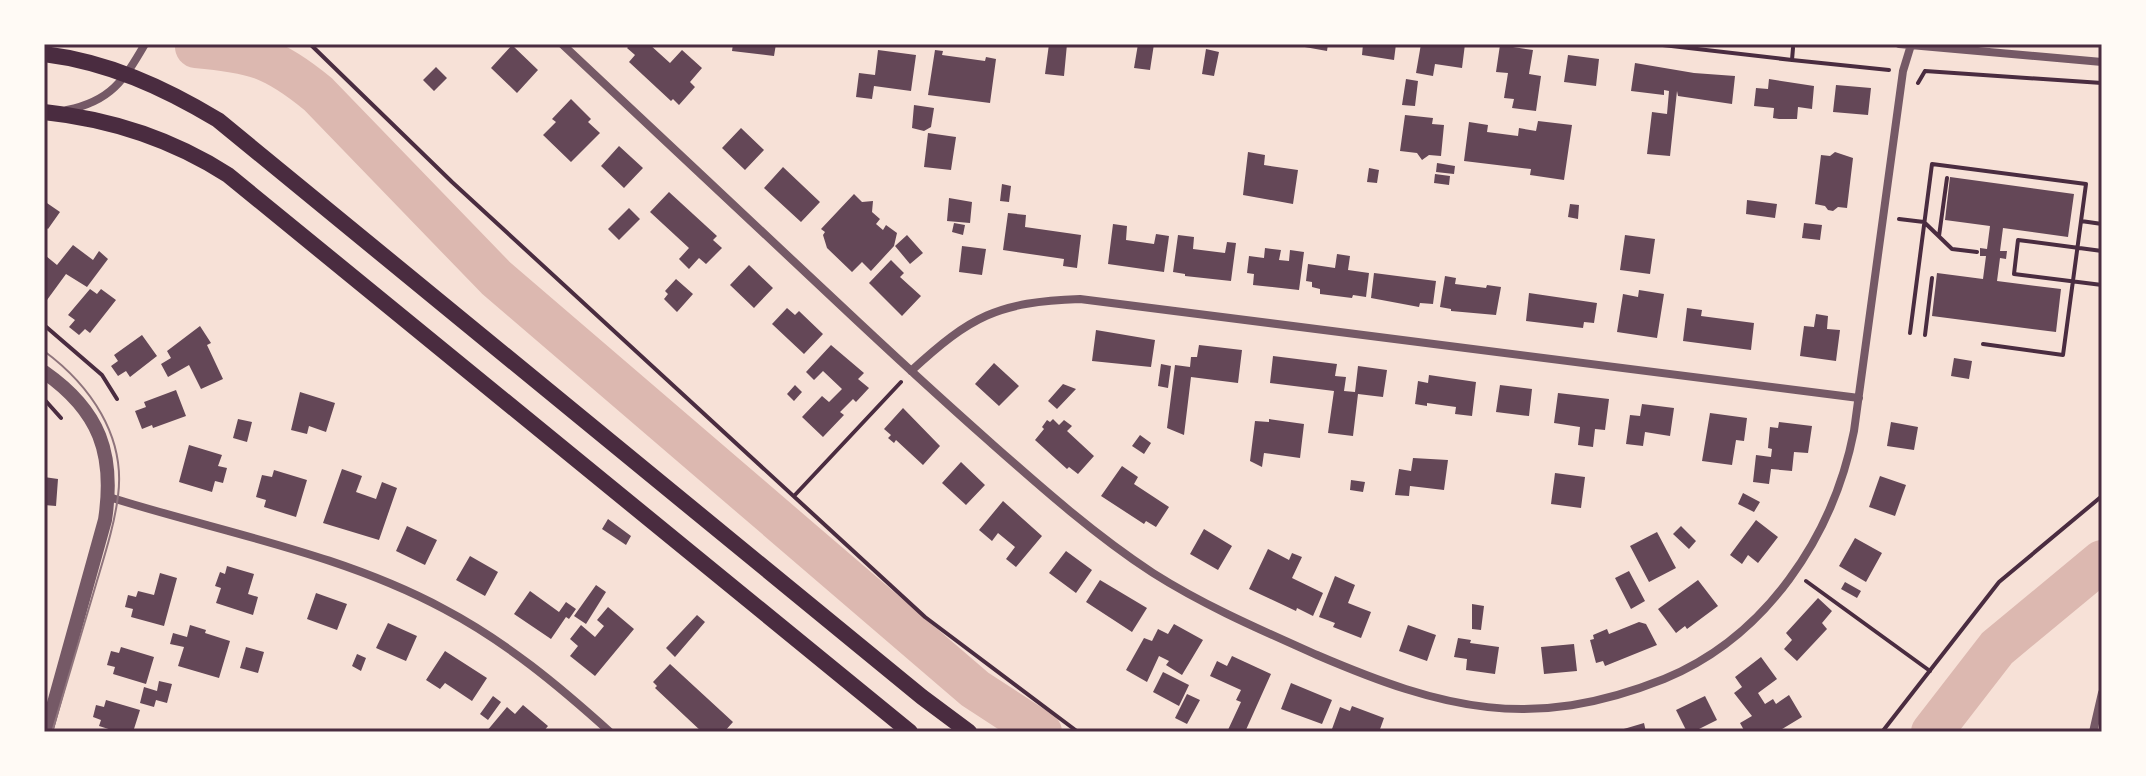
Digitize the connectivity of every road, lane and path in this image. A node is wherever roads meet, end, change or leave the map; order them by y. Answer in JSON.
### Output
{"nodes":[{"id":1,"x":145,"y":44,"type":"edge"},
{"id":2,"x":310,"y":44,"type":"edge"},
{"id":3,"x":562,"y":44,"type":"edge"},
{"id":4,"x":1654,"y":44,"type":"edge"},
{"id":5,"x":1899,"y":44,"type":"edge"},
{"id":6,"x":1911,"y":45,"type":"edge"},
{"id":7,"x":1793,"y":48,"type":"dead end"},
{"id":8,"x":44,"y":54,"type":"edge"},
{"id":9,"x":1792,"y":60,"type":"junction"},
{"id":10,"x":2102,"y":62,"type":"edge"},
{"id":11,"x":1917,"y":72,"type":"dead end"},
{"id":12,"x":128,"y":74,"type":"junction"},
{"id":13,"x":1887,"y":77,"type":"dead end"},
{"id":14,"x":2102,"y":83,"type":"edge"},
{"id":15,"x":47,"y":112,"type":"edge"},
{"id":16,"x":1947,"y":178,"type":"dead end"},
{"id":17,"x":1897,"y":219,"type":"dead end"},
{"id":18,"x":2081,"y":221,"type":"junction"},
{"id":19,"x":1924,"y":222,"type":"junction"},
{"id":20,"x":2102,"y":224,"type":"edge"},
{"id":21,"x":1939,"y":236,"type":"junction"},
{"id":22,"x":2077,"y":248,"type":"junction"},
{"id":23,"x":2102,"y":251,"type":"edge"},
{"id":24,"x":1977,"y":252,"type":"dead end"},
{"id":25,"x":1932,"y":278,"type":"dead end"},
{"id":26,"x":2073,"y":281,"type":"junction"},
{"id":27,"x":2102,"y":285,"type":"edge"},
{"id":28,"x":44,"y":325,"type":"edge"},
{"id":29,"x":1910,"y":333,"type":"dead end"},
{"id":30,"x":1925,"y":335,"type":"dead end"},
{"id":31,"x":1983,"y":344,"type":"dead end"},
{"id":32,"x":911,"y":371,"type":"junction"},
{"id":33,"x":44,"y":372,"type":"edge"},
{"id":34,"x":900,"y":378,"type":"dead end"},
{"id":35,"x":1859,"y":398,"type":"junction"},
{"id":36,"x":44,"y":399,"type":"edge"},
{"id":37,"x":117,"y":399,"type":"dead end"},
{"id":38,"x":61,"y":418,"type":"dead end"},
{"id":39,"x":794,"y":496,"type":"junction"},
{"id":40,"x":2102,"y":496,"type":"edge"},
{"id":41,"x":109,"y":497,"type":"junction"},
{"id":42,"x":1795,"y":572,"type":"junction"},
{"id":43,"x":1813,"y":572,"type":"dead end"},
{"id":44,"x":1807,"y":581,"type":"junction"},
{"id":45,"x":1801,"y":588,"type":"dead end"},
{"id":46,"x":1930,"y":671,"type":"junction"},
{"id":47,"x":2102,"y":693,"type":"edge"},
{"id":48,"x":46,"y":732,"type":"edge"},
{"id":49,"x":610,"y":732,"type":"edge"},
{"id":50,"x":910,"y":732,"type":"edge"},
{"id":51,"x":969,"y":732,"type":"edge"},
{"id":52,"x":1078,"y":732,"type":"edge"},
{"id":53,"x":1882,"y":732,"type":"edge"},
{"id":54,"x":2093,"y":732,"type":"edge"}],
"edges":[{"from":1,"to":12,"type":"street"},
{"from":2,"to":39,"type":"path"},
{"from":3,"to":32,"type":"street"},
{"from":4,"to":9,"type":"path"},
{"from":5,"to":6,"type":"street"},
{"from":6,"to":10,"type":"street"},
{"from":6,"to":35,"type":"street"},
{"from":7,"to":9,"type":"path"},
{"from":8,"to":12,"type":"main road"},
{"from":9,"to":13,"type":"path"},
{"from":11,"to":14,"type":"path"},
{"from":12,"to":15,"type":"street"},
{"from":12,"to":51,"type":"main road"},
{"from":15,"to":50,"type":"main road"},
{"from":16,"to":21,"type":"path"},
{"from":17,"to":19,"type":"path"},
{"from":18,"to":19,"type":"path"},
{"from":18,"to":20,"type":"path"},
{"from":18,"to":22,"type":"path"},
{"from":19,"to":21,"type":"path"},
{"from":19,"to":29,"type":"path"},
{"from":21,"to":24,"type":"path"},
{"from":22,"to":23,"type":"path"},
{"from":22,"to":26,"type":"path"},
{"from":22,"to":26,"type":"path"},
{"from":25,"to":30,"type":"path"},
{"from":26,"to":27,"type":"path"},
{"from":26,"to":31,"type":"path"},
{"from":28,"to":37,"type":"path"},
{"from":32,"to":35,"type":"street"},
{"from":32,"to":42,"type":"street"},
{"from":33,"to":41,"type":"street"},
{"from":34,"to":39,"type":"path"},
{"from":35,"to":42,"type":"street"},
{"from":36,"to":38,"type":"path"},
{"from":39,"to":52,"type":"path"},
{"from":40,"to":46,"type":"path"},
{"from":41,"to":48,"type":"street"},
{"from":41,"to":49,"type":"street"},
{"from":42,"to":44,"type":"path"},
{"from":43,"to":44,"type":"path"},
{"from":44,"to":45,"type":"path"},
{"from":44,"to":46,"type":"path"},
{"from":46,"to":53,"type":"path"},
{"from":47,"to":54,"type":"street"}]}
